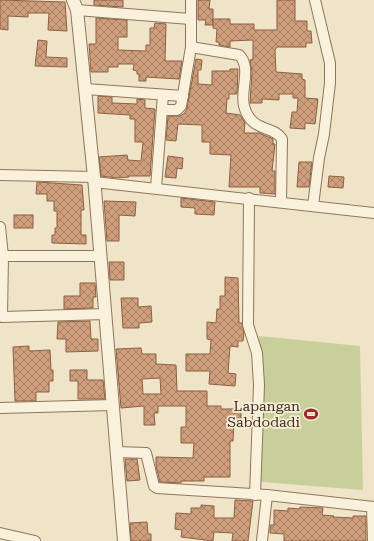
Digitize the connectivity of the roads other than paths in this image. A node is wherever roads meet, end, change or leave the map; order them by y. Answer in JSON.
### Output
{"nodes":[{"id":1,"x":191,"y":0,"type":"edge"},
{"id":2,"x":315,"y":0,"type":"edge"},
{"id":3,"x":75,"y":5,"type":"edge"},
{"id":4,"x":190,"y":19,"type":"junction"},
{"id":5,"x":191,"y":47,"type":"junction"},
{"id":6,"x":86,"y":89,"type":"junction"},
{"id":7,"x":163,"y":95,"type":"junction"},
{"id":8,"x":183,"y":96,"type":"junction"},
{"id":9,"x":162,"y":110,"type":"junction"},
{"id":10,"x":0,"y":175,"type":"edge"},
{"id":11,"x":94,"y":179,"type":"junction"},
{"id":12,"x":156,"y":188,"type":"junction"},
{"id":13,"x":249,"y":198,"type":"junction"},
{"id":14,"x":281,"y":202,"type":"junction"},
{"id":15,"x":314,"y":206,"type":"junction"},
{"id":16,"x":374,"y":213,"type":"edge"},
{"id":17,"x":0,"y":227,"type":"edge"},
{"id":18,"x":3,"y":256,"type":"junction"},
{"id":19,"x":100,"y":256,"type":"junction"},
{"id":20,"x":106,"y":314,"type":"junction"},
{"id":21,"x":113,"y":405,"type":"junction"},
{"id":22,"x":0,"y":408,"type":"edge"},
{"id":23,"x":117,"y":452,"type":"junction"},
{"id":24,"x":255,"y":495,"type":"junction"},
{"id":25,"x":267,"y":495,"type":"junction"},
{"id":26,"x":373,"y":507,"type":"edge"},
{"id":27,"x":0,"y":533,"type":"edge"},
{"id":28,"x":35,"y":541,"type":"edge"},
{"id":29,"x":124,"y":541,"type":"edge"},
{"id":30,"x":262,"y":541,"type":"edge"},
{"id":31,"x":374,"y":541,"type":"edge"}],
"edges":[{"from":1,"to":4,"type":"street"},
{"from":2,"to":15,"type":"street"},
{"from":3,"to":4,"type":"street"},
{"from":3,"to":6,"type":"street"},
{"from":4,"to":5,"type":"street"},
{"from":5,"to":8,"type":"street"},
{"from":5,"to":14,"type":"street"},
{"from":6,"to":7,"type":"street"},
{"from":6,"to":11,"type":"street"},
{"from":7,"to":8,"type":"street"},
{"from":7,"to":9,"type":"street"},
{"from":8,"to":9,"type":"street"},
{"from":9,"to":12,"type":"street"},
{"from":10,"to":11,"type":"street"},
{"from":11,"to":12,"type":"street"},
{"from":11,"to":19,"type":"street"},
{"from":12,"to":13,"type":"street"},
{"from":13,"to":14,"type":"street"},
{"from":13,"to":24,"type":"street"},
{"from":14,"to":15,"type":"street"},
{"from":15,"to":16,"type":"street"},
{"from":17,"to":18,"type":"street"},
{"from":18,"to":19,"type":"street"},
{"from":18,"to":20,"type":"street"},
{"from":19,"to":20,"type":"street"},
{"from":20,"to":21,"type":"street"},
{"from":21,"to":22,"type":"street"},
{"from":21,"to":23,"type":"street"},
{"from":23,"to":24,"type":"street"},
{"from":23,"to":29,"type":"street"},
{"from":24,"to":25,"type":"street"},
{"from":25,"to":26,"type":"street"},
{"from":25,"to":30,"type":"street"},
{"from":26,"to":31,"type":"street"},
{"from":27,"to":28,"type":"street"}]}
